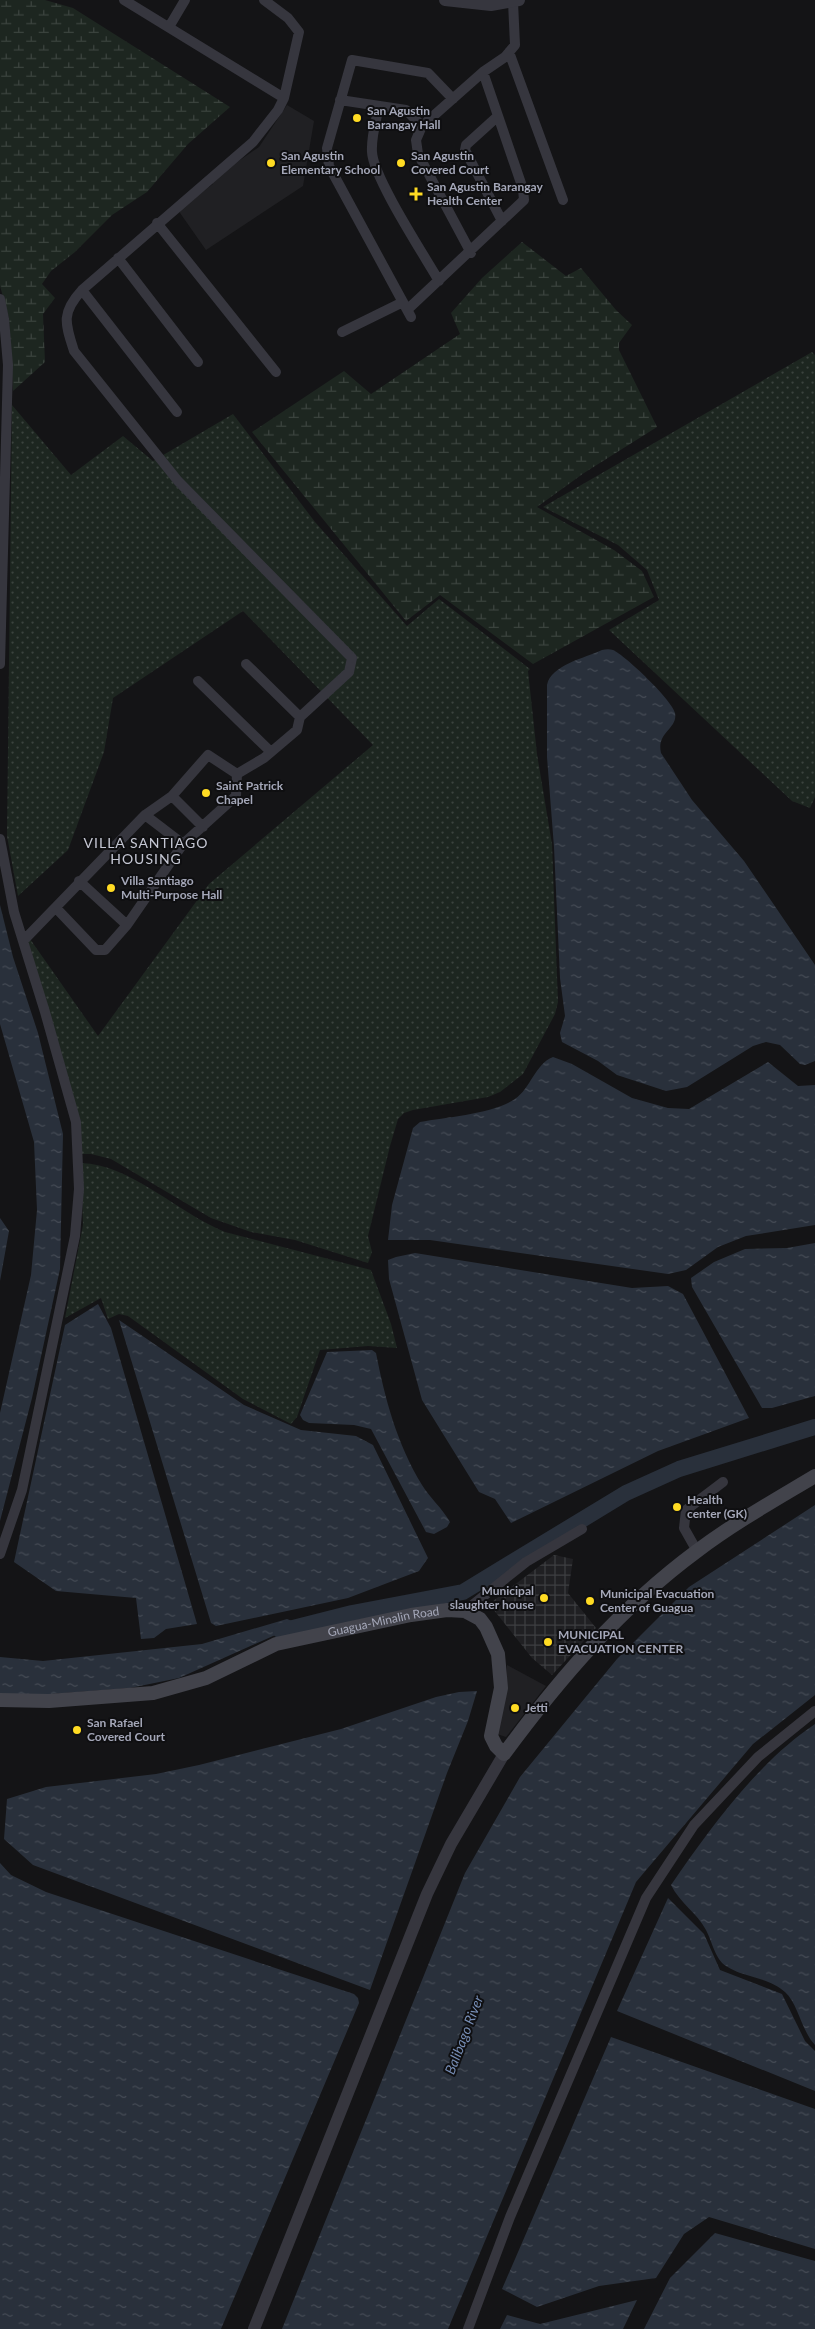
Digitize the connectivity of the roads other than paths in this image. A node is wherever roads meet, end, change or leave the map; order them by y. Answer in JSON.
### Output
{"nodes":[{"id":1,"x":124,"y":0,"type":"edge"},
{"id":2,"x":185,"y":0,"type":"edge"},
{"id":3,"x":264,"y":0,"type":"edge"},
{"id":4,"x":445,"y":0,"type":"edge"},
{"id":5,"x":516,"y":1,"type":"edge"},
{"id":6,"x":169,"y":27,"type":"junction"},
{"id":7,"x":509,"y":52,"type":"junction"},
{"id":8,"x":483,"y":72,"type":"junction"},
{"id":9,"x":284,"y":98,"type":"junction"},
{"id":10,"x":453,"y":99,"type":"junction"},
{"id":11,"x":340,"y":100,"type":"junction"},
{"id":12,"x":379,"y":106,"type":"junction"},
{"id":13,"x":498,"y":116,"type":"junction"},
{"id":14,"x":422,"y":126,"type":"junction"},
{"id":15,"x":562,"y":200,"type":"dead end"},
{"id":16,"x":502,"y":221,"type":"junction"},
{"id":17,"x":157,"y":224,"type":"junction"},
{"id":18,"x":470,"y":253,"type":"junction"},
{"id":19,"x":118,"y":258,"type":"junction"},
{"id":20,"x":439,"y":281,"type":"junction"},
{"id":21,"x":82,"y":290,"type":"junction"},
{"id":22,"x":0,"y":300,"type":"edge"},
{"id":23,"x":407,"y":310,"type":"junction"},
{"id":24,"x":342,"y":332,"type":"dead end"},
{"id":25,"x":198,"y":362,"type":"dead end"},
{"id":26,"x":276,"y":372,"type":"dead end"},
{"id":27,"x":177,"y":412,"type":"dead end"},
{"id":28,"x":0,"y":664,"type":"edge"},
{"id":29,"x":246,"y":664,"type":"dead end"},
{"id":30,"x":198,"y":681,"type":"dead end"},
{"id":31,"x":300,"y":717,"type":"junction"},
{"id":32,"x":272,"y":752,"type":"junction"},
{"id":33,"x":237,"y":774,"type":"junction"},
{"id":34,"x":172,"y":796,"type":"junction"},
{"id":35,"x":145,"y":815,"type":"junction"},
{"id":36,"x":203,"y":827,"type":"junction"},
{"id":37,"x":0,"y":839,"type":"edge"},
{"id":38,"x":183,"y":844,"type":"junction"},
{"id":39,"x":79,"y":881,"type":"junction"},
{"id":40,"x":56,"y":908,"type":"junction"},
{"id":41,"x":126,"y":925,"type":"junction"},
{"id":42,"x":24,"y":940,"type":"junction"},
{"id":43,"x":815,"y":1476,"type":"edge"},
{"id":44,"x":723,"y":1482,"type":"dead end"},
{"id":45,"x":582,"y":1529,"type":"dead end"},
{"id":46,"x":696,"y":1551,"type":"junction"},
{"id":47,"x":0,"y":1554,"type":"edge"},
{"id":48,"x":465,"y":1611,"type":"junction"},
{"id":49,"x":0,"y":1700,"type":"edge"},
{"id":50,"x":815,"y":1711,"type":"edge"},
{"id":51,"x":504,"y":1754,"type":"junction"},
{"id":52,"x":254,"y":2329,"type":"edge"},
{"id":53,"x":468,"y":2329,"type":"edge"}],
"edges":[{"from":1,"to":6,"type":"street"},
{"from":2,"to":6,"type":"street"},
{"from":3,"to":9,"type":"street"},
{"from":4,"to":5,"type":"street"},
{"from":5,"to":7,"type":"street"},
{"from":6,"to":9,"type":"street"},
{"from":7,"to":8,"type":"street"},
{"from":7,"to":15,"type":"street"},
{"from":8,"to":10,"type":"street"},
{"from":8,"to":13,"type":"street"},
{"from":9,"to":17,"type":"street"},
{"from":10,"to":11,"type":"street"},
{"from":10,"to":14,"type":"street"},
{"from":11,"to":12,"type":"street"},
{"from":11,"to":23,"type":"street"},
{"from":12,"to":14,"type":"street"},
{"from":12,"to":20,"type":"street"},
{"from":13,"to":16,"type":"street"},
{"from":13,"to":16,"type":"street"},
{"from":14,"to":18,"type":"street"},
{"from":16,"to":18,"type":"street"},
{"from":17,"to":19,"type":"street"},
{"from":17,"to":26,"type":"street"},
{"from":18,"to":20,"type":"street"},
{"from":19,"to":21,"type":"street"},
{"from":19,"to":25,"type":"street"},
{"from":20,"to":23,"type":"street"},
{"from":21,"to":27,"type":"street"},
{"from":21,"to":31,"type":"street"},
{"from":22,"to":28,"type":"street"},
{"from":23,"to":24,"type":"street"},
{"from":29,"to":31,"type":"street"},
{"from":30,"to":32,"type":"street"},
{"from":31,"to":32,"type":"street"},
{"from":32,"to":33,"type":"street"},
{"from":33,"to":34,"type":"street"},
{"from":33,"to":36,"type":"street"},
{"from":34,"to":35,"type":"street"},
{"from":34,"to":36,"type":"street"},
{"from":35,"to":38,"type":"street"},
{"from":35,"to":39,"type":"street"},
{"from":36,"to":38,"type":"street"},
{"from":37,"to":42,"type":"street"},
{"from":38,"to":41,"type":"street"},
{"from":39,"to":40,"type":"street"},
{"from":39,"to":41,"type":"street"},
{"from":40,"to":41,"type":"street"},
{"from":40,"to":42,"type":"street"},
{"from":42,"to":47,"type":"street"},
{"from":43,"to":46,"type":"main road"},
{"from":44,"to":46,"type":"street"},
{"from":45,"to":48,"type":"street"},
{"from":46,"to":51,"type":"main road"},
{"from":48,"to":49,"type":"main road","name":"Guagua-Minalin Road"},
{"from":48,"to":51,"type":"main road"},
{"from":50,"to":53,"type":"street"},
{"from":51,"to":52,"type":"street"}]}
